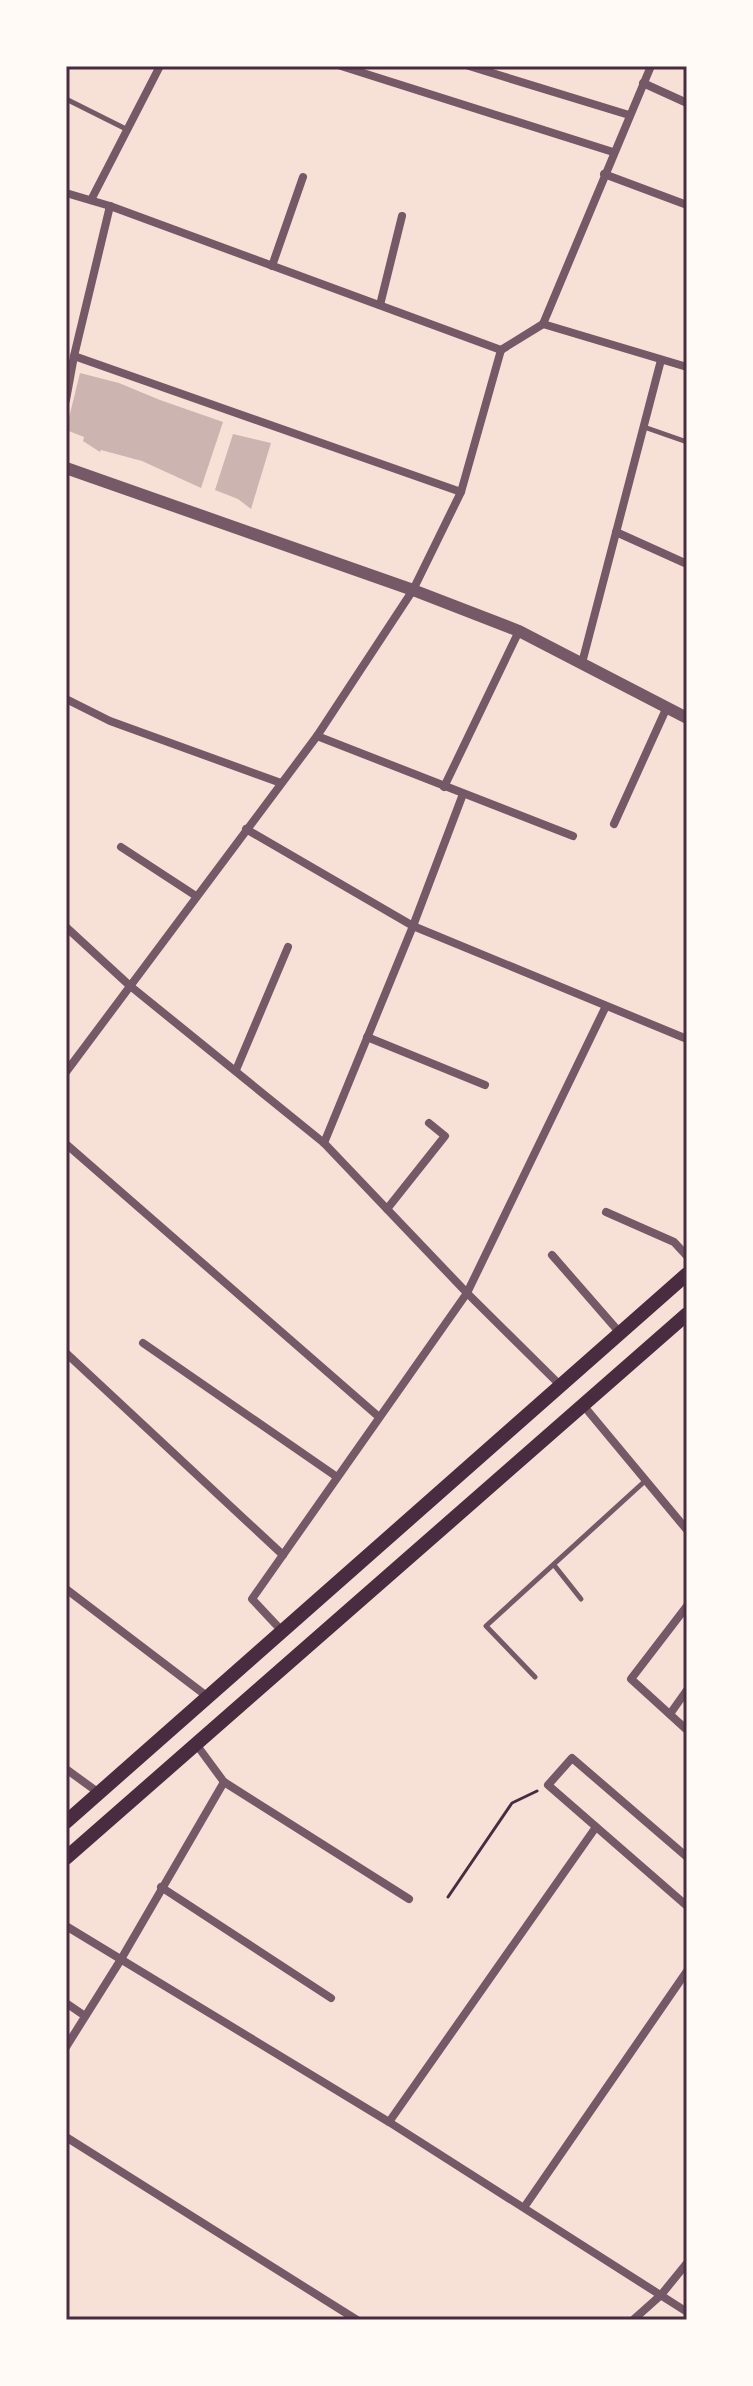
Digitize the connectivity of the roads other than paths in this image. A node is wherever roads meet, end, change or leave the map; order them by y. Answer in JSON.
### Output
{"nodes":[{"id":1,"x":160,"y":66,"type":"edge"},
{"id":2,"x":341,"y":66,"type":"edge"},
{"id":3,"x":469,"y":66,"type":"edge"},
{"id":4,"x":651,"y":66,"type":"edge"},
{"id":5,"x":643,"y":83,"type":"junction"},
{"id":6,"x":66,"y":99,"type":"edge"},
{"id":7,"x":687,"y":103,"type":"edge"},
{"id":8,"x":629,"y":115,"type":"junction"},
{"id":9,"x":128,"y":130,"type":"junction"},
{"id":10,"x":613,"y":152,"type":"junction"},
{"id":11,"x":604,"y":174,"type":"junction"},
{"id":12,"x":303,"y":177,"type":"dead end"},
{"id":13,"x":66,"y":193,"type":"edge"},
{"id":14,"x":91,"y":200,"type":"junction"},
{"id":15,"x":687,"y":205,"type":"edge"},
{"id":16,"x":110,"y":206,"type":"junction"},
{"id":17,"x":402,"y":216,"type":"dead end"},
{"id":18,"x":272,"y":266,"type":"junction"},
{"id":19,"x":380,"y":305,"type":"junction"},
{"id":20,"x":543,"y":324,"type":"junction"},
{"id":21,"x":501,"y":350,"type":"junction"},
{"id":22,"x":74,"y":356,"type":"junction"},
{"id":23,"x":661,"y":360,"type":"junction"},
{"id":24,"x":687,"y":367,"type":"edge"},
{"id":25,"x":66,"y":400,"type":"edge"},
{"id":26,"x":644,"y":427,"type":"junction"},
{"id":27,"x":687,"y":442,"type":"edge"},
{"id":28,"x":66,"y":468,"type":"edge"},
{"id":29,"x":461,"y":492,"type":"junction"},
{"id":30,"x":616,"y":532,"type":"junction"},
{"id":31,"x":687,"y":564,"type":"edge"},
{"id":32,"x":413,"y":590,"type":"junction"},
{"id":33,"x":519,"y":631,"type":"junction"},
{"id":34,"x":582,"y":663,"type":"junction"},
{"id":35,"x":66,"y":699,"type":"edge"},
{"id":36,"x":667,"y":707,"type":"junction"},
{"id":37,"x":687,"y":718,"type":"edge"},
{"id":38,"x":317,"y":736,"type":"junction"},
{"id":39,"x":281,"y":783,"type":"junction"},
{"id":40,"x":444,"y":787,"type":"junction"},
{"id":41,"x":463,"y":794,"type":"junction"},
{"id":42,"x":614,"y":824,"type":"dead end"},
{"id":43,"x":246,"y":829,"type":"junction"},
{"id":44,"x":573,"y":836,"type":"dead end"},
{"id":45,"x":121,"y":847,"type":"dead end"},
{"id":46,"x":196,"y":896,"type":"junction"},
{"id":47,"x":413,"y":926,"type":"junction"},
{"id":48,"x":66,"y":927,"type":"edge"},
{"id":49,"x":288,"y":947,"type":"dead end"},
{"id":50,"x":129,"y":985,"type":"junction"},
{"id":51,"x":606,"y":1006,"type":"junction"},
{"id":52,"x":367,"y":1037,"type":"junction"},
{"id":53,"x":687,"y":1039,"type":"edge"},
{"id":54,"x":236,"y":1070,"type":"junction"},
{"id":55,"x":66,"y":1072,"type":"edge"},
{"id":56,"x":485,"y":1085,"type":"dead end"},
{"id":57,"x":429,"y":1123,"type":"dead end"},
{"id":58,"x":324,"y":1143,"type":"junction"},
{"id":59,"x":66,"y":1144,"type":"edge"},
{"id":60,"x":387,"y":1209,"type":"junction"},
{"id":61,"x":606,"y":1212,"type":"dead end"},
{"id":62,"x":552,"y":1255,"type":"dead end"},
{"id":63,"x":687,"y":1256,"type":"edge"},
{"id":64,"x":687,"y":1274,"type":"edge"},
{"id":65,"x":467,"y":1293,"type":"junction"},
{"id":66,"x":687,"y":1314,"type":"edge"},
{"id":67,"x":620,"y":1333,"type":"junction"},
{"id":68,"x":143,"y":1343,"type":"dead end"},
{"id":69,"x":66,"y":1353,"type":"edge"},
{"id":70,"x":561,"y":1386,"type":"junction"},
{"id":71,"x":583,"y":1405,"type":"junction"},
{"id":72,"x":379,"y":1417,"type":"junction"},
{"id":73,"x":337,"y":1477,"type":"junction"},
{"id":74,"x":646,"y":1481,"type":"junction"},
{"id":75,"x":687,"y":1530,"type":"edge"},
{"id":76,"x":283,"y":1555,"type":"junction"},
{"id":77,"x":554,"y":1565,"type":"junction"},
{"id":78,"x":66,"y":1589,"type":"edge"},
{"id":79,"x":581,"y":1599,"type":"dead end"},
{"id":80,"x":687,"y":1606,"type":"edge"},
{"id":81,"x":282,"y":1631,"type":"junction"},
{"id":82,"x":535,"y":1677,"type":"dead end"},
{"id":83,"x":687,"y":1690,"type":"edge"},
{"id":84,"x":208,"y":1697,"type":"junction"},
{"id":85,"x":670,"y":1714,"type":"junction"},
{"id":86,"x":687,"y":1730,"type":"edge"},
{"id":87,"x":196,"y":1744,"type":"junction"},
{"id":88,"x":66,"y":1769,"type":"edge"},
{"id":89,"x":224,"y":1782,"type":"junction"},
{"id":90,"x":99,"y":1793,"type":"junction"},
{"id":91,"x":66,"y":1822,"type":"edge"},
{"id":92,"x":596,"y":1827,"type":"junction"},
{"id":93,"x":687,"y":1857,"type":"edge"},
{"id":94,"x":66,"y":1858,"type":"edge"},
{"id":95,"x":161,"y":1887,"type":"junction"},
{"id":96,"x":409,"y":1899,"type":"dead end"},
{"id":97,"x":687,"y":1906,"type":"edge"},
{"id":98,"x":66,"y":1926,"type":"edge"},
{"id":99,"x":120,"y":1961,"type":"junction"},
{"id":100,"x":687,"y":1971,"type":"edge"},
{"id":101,"x":331,"y":1998,"type":"dead end"},
{"id":102,"x":66,"y":2003,"type":"edge"},
{"id":103,"x":85,"y":2016,"type":"junction"},
{"id":104,"x":66,"y":2047,"type":"edge"},
{"id":105,"x":389,"y":2122,"type":"junction"},
{"id":106,"x":66,"y":2137,"type":"edge"},
{"id":107,"x":525,"y":2206,"type":"junction"},
{"id":108,"x":687,"y":2263,"type":"edge"},
{"id":109,"x":661,"y":2295,"type":"junction"},
{"id":110,"x":687,"y":2312,"type":"edge"},
{"id":111,"x":357,"y":2320,"type":"edge"},
{"id":112,"x":633,"y":2320,"type":"edge"}],
"edges":[{"from":1,"to":9,"type":"street"},
{"from":2,"to":10,"type":"street"},
{"from":3,"to":8,"type":"street"},
{"from":4,"to":5,"type":"street"},
{"from":5,"to":7,"type":"street"},
{"from":5,"to":8,"type":"street"},
{"from":6,"to":9,"type":"lane"},
{"from":8,"to":10,"type":"street"},
{"from":9,"to":14,"type":"street"},
{"from":10,"to":11,"type":"street"},
{"from":11,"to":15,"type":"street"},
{"from":11,"to":20,"type":"street"},
{"from":12,"to":18,"type":"street"},
{"from":13,"to":14,"type":"street"},
{"from":14,"to":16,"type":"street"},
{"from":16,"to":18,"type":"street"},
{"from":16,"to":22,"type":"street"},
{"from":17,"to":19,"type":"street"},
{"from":18,"to":19,"type":"street"},
{"from":19,"to":21,"type":"street"},
{"from":20,"to":21,"type":"street"},
{"from":20,"to":23,"type":"street"},
{"from":21,"to":29,"type":"street"},
{"from":22,"to":25,"type":"street"},
{"from":22,"to":29,"type":"street"},
{"from":23,"to":24,"type":"street"},
{"from":23,"to":26,"type":"street"},
{"from":26,"to":27,"type":"lane"},
{"from":26,"to":30,"type":"street"},
{"from":28,"to":32,"type":"street"},
{"from":29,"to":32,"type":"street"},
{"from":30,"to":31,"type":"street"},
{"from":30,"to":34,"type":"street"},
{"from":32,"to":33,"type":"street"},
{"from":32,"to":38,"type":"street"},
{"from":33,"to":34,"type":"street"},
{"from":33,"to":40,"type":"street"},
{"from":34,"to":36,"type":"street"},
{"from":35,"to":39,"type":"street"},
{"from":36,"to":37,"type":"street"},
{"from":36,"to":42,"type":"street"},
{"from":38,"to":39,"type":"street"},
{"from":38,"to":40,"type":"street"},
{"from":39,"to":43,"type":"street"},
{"from":40,"to":41,"type":"street"},
{"from":41,"to":44,"type":"street"},
{"from":41,"to":47,"type":"street"},
{"from":43,"to":46,"type":"street"},
{"from":43,"to":47,"type":"street"},
{"from":45,"to":46,"type":"street"},
{"from":46,"to":50,"type":"street"},
{"from":47,"to":51,"type":"street"},
{"from":47,"to":52,"type":"street"},
{"from":48,"to":50,"type":"street"},
{"from":49,"to":54,"type":"street"},
{"from":50,"to":54,"type":"street"},
{"from":50,"to":55,"type":"street"},
{"from":51,"to":53,"type":"street"},
{"from":51,"to":65,"type":"street"},
{"from":52,"to":56,"type":"street"},
{"from":52,"to":58,"type":"street"},
{"from":54,"to":58,"type":"street"},
{"from":57,"to":60,"type":"street"},
{"from":58,"to":60,"type":"street"},
{"from":59,"to":72,"type":"street"},
{"from":60,"to":65,"type":"street"},
{"from":61,"to":63,"type":"street"},
{"from":62,"to":67,"type":"street"},
{"from":64,"to":67,"type":"main road"},
{"from":65,"to":70,"type":"street"},
{"from":65,"to":72,"type":"street"},
{"from":66,"to":71,"type":"main road"},
{"from":67,"to":70,"type":"main road"},
{"from":68,"to":73,"type":"street"},
{"from":69,"to":76,"type":"street"},
{"from":70,"to":81,"type":"main road"},
{"from":71,"to":74,"type":"street"},
{"from":71,"to":87,"type":"main road"},
{"from":72,"to":73,"type":"street"},
{"from":73,"to":76,"type":"street"},
{"from":74,"to":75,"type":"street"},
{"from":74,"to":77,"type":"lane"},
{"from":76,"to":81,"type":"street"},
{"from":77,"to":79,"type":"lane"},
{"from":77,"to":82,"type":"lane"},
{"from":78,"to":84,"type":"street"},
{"from":80,"to":85,"type":"street"},
{"from":81,"to":84,"type":"main road"},
{"from":83,"to":85,"type":"street"},
{"from":84,"to":90,"type":"main road"},
{"from":85,"to":86,"type":"street"},
{"from":87,"to":89,"type":"street"},
{"from":87,"to":94,"type":"main road"},
{"from":88,"to":90,"type":"street"},
{"from":89,"to":95,"type":"street"},
{"from":89,"to":96,"type":"street"},
{"from":90,"to":91,"type":"main road"},
{"from":92,"to":93,"type":"street"},
{"from":92,"to":97,"type":"street"},
{"from":92,"to":105,"type":"street"},
{"from":95,"to":99,"type":"street"},
{"from":95,"to":101,"type":"street"},
{"from":98,"to":99,"type":"street"},
{"from":99,"to":103,"type":"street"},
{"from":99,"to":105,"type":"street"},
{"from":100,"to":107,"type":"street"},
{"from":102,"to":103,"type":"street"},
{"from":103,"to":104,"type":"street"},
{"from":105,"to":107,"type":"street"},
{"from":106,"to":111,"type":"street"},
{"from":107,"to":109,"type":"street"},
{"from":108,"to":109,"type":"street"},
{"from":109,"to":110,"type":"street"},
{"from":109,"to":112,"type":"street"}]}
